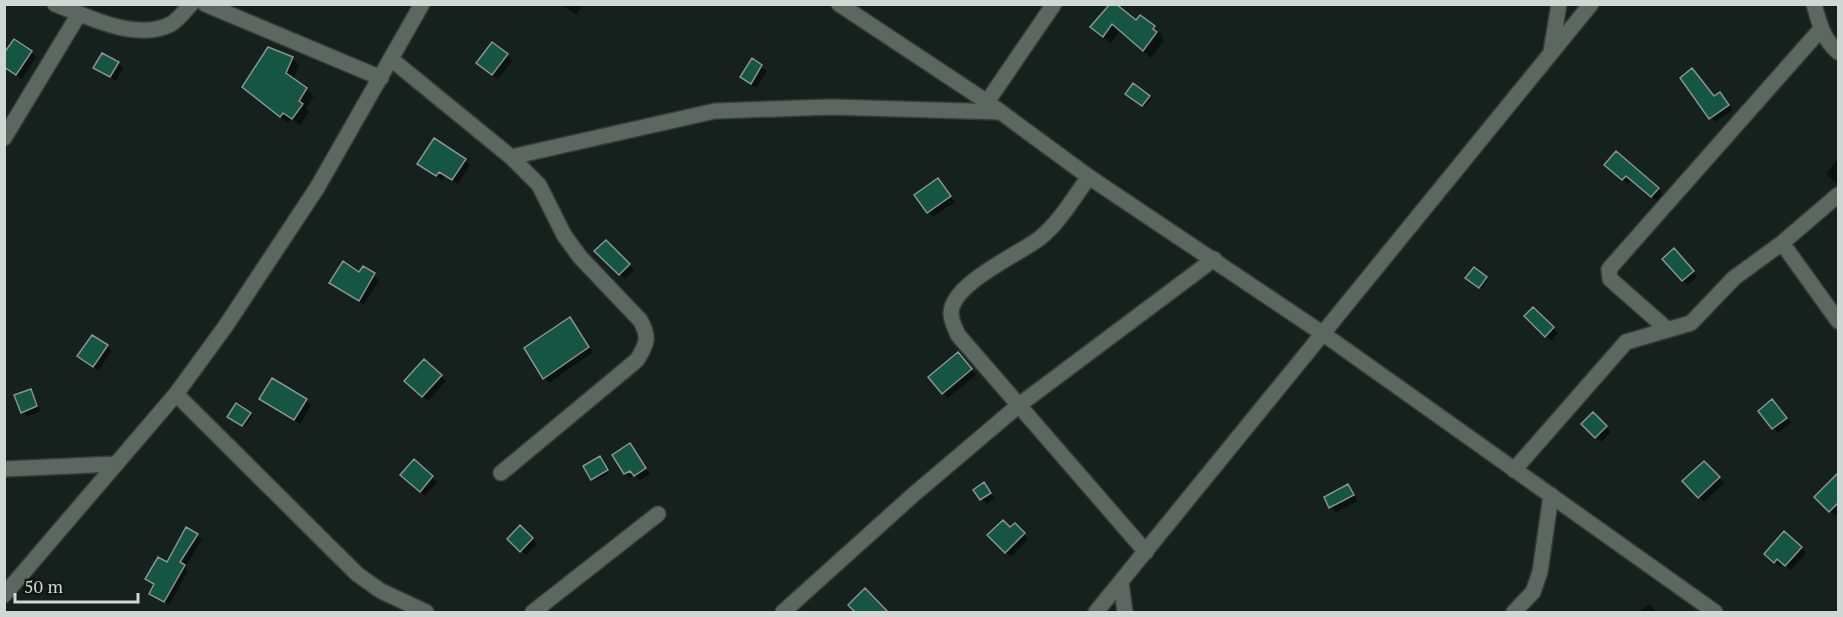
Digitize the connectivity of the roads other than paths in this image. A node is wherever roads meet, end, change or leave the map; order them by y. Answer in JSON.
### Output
{"nodes":[{"id":1,"x":55,"y":4,"type":"edge"},
{"id":2,"x":191,"y":4,"type":"edge"},
{"id":3,"x":205,"y":4,"type":"edge"},
{"id":4,"x":422,"y":4,"type":"edge"},
{"id":5,"x":839,"y":4,"type":"edge"},
{"id":6,"x":1054,"y":4,"type":"edge"},
{"id":7,"x":1559,"y":4,"type":"edge"},
{"id":8,"x":1591,"y":4,"type":"edge"},
{"id":9,"x":1814,"y":4,"type":"edge"},
{"id":10,"x":79,"y":14,"type":"junction"},
{"id":11,"x":1821,"y":29,"type":"junction"},
{"id":12,"x":1839,"y":52,"type":"edge"},
{"id":13,"x":1550,"y":56,"type":"junction"},
{"id":14,"x":391,"y":59,"type":"junction"},
{"id":15,"x":381,"y":78,"type":"junction"},
{"id":16,"x":987,"y":102,"type":"junction"},
{"id":17,"x":1001,"y":112,"type":"junction"},
{"id":18,"x":4,"y":138,"type":"edge"},
{"id":19,"x":511,"y":157,"type":"junction"},
{"id":20,"x":1089,"y":177,"type":"junction"},
{"id":21,"x":1839,"y":195,"type":"edge"},
{"id":22,"x":1782,"y":243,"type":"junction"},
{"id":23,"x":1214,"y":259,"type":"junction"},
{"id":24,"x":1839,"y":321,"type":"edge"},
{"id":25,"x":1668,"y":330,"type":"junction"},
{"id":26,"x":1322,"y":333,"type":"junction"},
{"id":27,"x":176,"y":394,"type":"junction"},
{"id":28,"x":1019,"y":405,"type":"junction"},
{"id":29,"x":116,"y":464,"type":"junction"},
{"id":30,"x":4,"y":470,"type":"edge"},
{"id":31,"x":1514,"y":470,"type":"junction"},
{"id":32,"x":501,"y":473,"type":"dead end"},
{"id":33,"x":1551,"y":495,"type":"junction"},
{"id":34,"x":658,"y":514,"type":"dead end"},
{"id":35,"x":1146,"y":552,"type":"junction"},
{"id":36,"x":1121,"y":582,"type":"junction"},
{"id":37,"x":4,"y":595,"type":"edge"},
{"id":38,"x":426,"y":612,"type":"edge"},
{"id":39,"x":532,"y":612,"type":"edge"},
{"id":40,"x":784,"y":612,"type":"edge"},
{"id":41,"x":1096,"y":612,"type":"edge"},
{"id":42,"x":1125,"y":612,"type":"edge"},
{"id":43,"x":1514,"y":612,"type":"edge"},
{"id":44,"x":1714,"y":612,"type":"edge"}],
"edges":[{"from":1,"to":10,"type":"street"},
{"from":2,"to":10,"type":"street"},
{"from":3,"to":15,"type":"street"},
{"from":4,"to":14,"type":"street"},
{"from":5,"to":16,"type":"street"},
{"from":6,"to":16,"type":"street"},
{"from":7,"to":13,"type":"street"},
{"from":8,"to":13,"type":"street"},
{"from":9,"to":11,"type":"street"},
{"from":10,"to":18,"type":"street"},
{"from":11,"to":12,"type":"street"},
{"from":11,"to":25,"type":"street"},
{"from":13,"to":26,"type":"street"},
{"from":14,"to":15,"type":"street"},
{"from":14,"to":19,"type":"street"},
{"from":15,"to":27,"type":"street"},
{"from":16,"to":17,"type":"street"},
{"from":17,"to":19,"type":"street"},
{"from":17,"to":20,"type":"street"},
{"from":19,"to":32,"type":"street"},
{"from":20,"to":23,"type":"street"},
{"from":20,"to":28,"type":"street"},
{"from":21,"to":22,"type":"street"},
{"from":22,"to":24,"type":"street"},
{"from":22,"to":25,"type":"street"},
{"from":23,"to":26,"type":"street"},
{"from":23,"to":28,"type":"street"},
{"from":25,"to":31,"type":"street"},
{"from":26,"to":31,"type":"street"},
{"from":26,"to":35,"type":"street"},
{"from":27,"to":29,"type":"street"},
{"from":27,"to":38,"type":"street"},
{"from":28,"to":35,"type":"street"},
{"from":28,"to":40,"type":"street"},
{"from":29,"to":30,"type":"street"},
{"from":29,"to":37,"type":"street"},
{"from":31,"to":33,"type":"street"},
{"from":33,"to":43,"type":"street"},
{"from":33,"to":44,"type":"street"},
{"from":34,"to":39,"type":"street"},
{"from":35,"to":36,"type":"street"},
{"from":36,"to":41,"type":"street"},
{"from":36,"to":42,"type":"street"}]}
